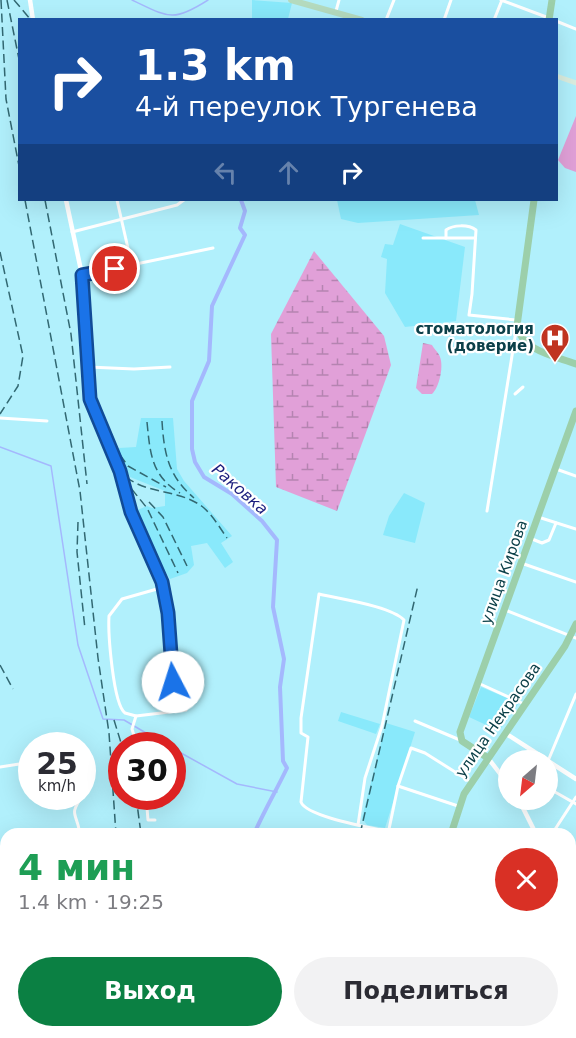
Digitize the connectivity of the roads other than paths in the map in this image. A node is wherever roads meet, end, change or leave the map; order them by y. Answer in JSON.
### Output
{"nodes":[{"id":1,"x":30,"y":0,"type":"edge"},
{"id":2,"x":291,"y":0,"type":"edge"},
{"id":3,"x":339,"y":0,"type":"edge"},
{"id":4,"x":394,"y":0,"type":"edge"},
{"id":5,"x":451,"y":0,"type":"edge"},
{"id":6,"x":502,"y":0,"type":"edge"},
{"id":7,"x":552,"y":0,"type":"edge"},
{"id":8,"x":335,"y":13,"type":"junction"},
{"id":9,"x":33,"y":18,"type":"edge"},
{"id":10,"x":354,"y":18,"type":"edge"},
{"id":11,"x":387,"y":18,"type":"edge"},
{"id":12,"x":445,"y":18,"type":"edge"},
{"id":13,"x":496,"y":18,"type":"edge"},
{"id":14,"x":546,"y":18,"type":"edge"},
{"id":15,"x":551,"y":18,"type":"edge"},
{"id":16,"x":558,"y":23,"type":"edge"},
{"id":17,"x":576,"y":29,"type":"edge"},
{"id":18,"x":558,"y":76,"type":"edge"},
{"id":19,"x":576,"y":83,"type":"edge"},
{"id":20,"x":66,"y":201,"type":"edge"},
{"id":21,"x":117,"y":201,"type":"edge"},
{"id":22,"x":183,"y":201,"type":"edge"},
{"id":23,"x":534,"y":201,"type":"edge"},
{"id":24,"x":121,"y":220,"type":"junction"},
{"id":25,"x":72,"y":232,"type":"junction"},
{"id":26,"x":423,"y":238,"type":"dead end"},
{"id":27,"x":446,"y":238,"type":"junction"},
{"id":28,"x":475,"y":238,"type":"junction"},
{"id":29,"x":213,"y":248,"type":"dead end"},
{"id":30,"x":132,"y":266,"type":"junction"},
{"id":31,"x":82,"y":275,"type":"junction"},
{"id":32,"x":518,"y":326,"type":"junction"},
{"id":33,"x":527,"y":344,"type":"junction"},
{"id":34,"x":514,"y":345,"type":"junction"},
{"id":35,"x":576,"y":364,"type":"edge"},
{"id":36,"x":87,"y":367,"type":"junction"},
{"id":37,"x":170,"y":367,"type":"dead end"},
{"id":38,"x":523,"y":387,"type":"dead end"},
{"id":39,"x":515,"y":394,"type":"dead end"},
{"id":40,"x":576,"y":411,"type":"edge"},
{"id":41,"x":0,"y":418,"type":"edge"},
{"id":42,"x":575,"y":420,"type":"edge"},
{"id":43,"x":47,"y":421,"type":"dead end"},
{"id":44,"x":556,"y":469,"type":"junction"},
{"id":45,"x":576,"y":476,"type":"edge"},
{"id":46,"x":487,"y":511,"type":"dead end"},
{"id":47,"x":538,"y":517,"type":"junction"},
{"id":48,"x":556,"y":523,"type":"junction"},
{"id":49,"x":576,"y":529,"type":"edge"},
{"id":50,"x":530,"y":539,"type":"junction"},
{"id":51,"x":521,"y":563,"type":"junction"},
{"id":52,"x":576,"y":582,"type":"edge"},
{"id":53,"x":163,"y":584,"type":"junction"},
{"id":54,"x":505,"y":610,"type":"junction"},
{"id":55,"x":576,"y":624,"type":"edge"},
{"id":56,"x":574,"y":637,"type":"edge"},
{"id":57,"x":478,"y":683,"type":"junction"},
{"id":58,"x":576,"y":694,"type":"edge"},
{"id":59,"x":524,"y":704,"type":"junction"},
{"id":60,"x":136,"y":716,"type":"junction"},
{"id":61,"x":415,"y":721,"type":"dead end"},
{"id":62,"x":133,"y":732,"type":"edge"},
{"id":63,"x":505,"y":733,"type":"junction"},
{"id":64,"x":462,"y":741,"type":"junction"},
{"id":65,"x":530,"y":750,"type":"edge"},
{"id":66,"x":552,"y":750,"type":"edge"},
{"id":67,"x":488,"y":758,"type":"junction"},
{"id":68,"x":18,"y":764,"type":"edge"},
{"id":69,"x":0,"y":767,"type":"edge"},
{"id":70,"x":558,"y":768,"type":"edge"},
{"id":71,"x":498,"y":771,"type":"edge"},
{"id":72,"x":576,"y":779,"type":"edge"},
{"id":73,"x":471,"y":782,"type":"junction"},
{"id":74,"x":398,"y":786,"type":"junction"},
{"id":75,"x":558,"y":794,"type":"edge"},
{"id":76,"x":576,"y":797,"type":"edge"},
{"id":77,"x":574,"y":804,"type":"edge"},
{"id":78,"x":458,"y":806,"type":"junction"},
{"id":79,"x":74,"y":810,"type":"edge"},
{"id":80,"x":147,"y":810,"type":"edge"},
{"id":81,"x":524,"y":810,"type":"edge"},
{"id":82,"x":155,"y":820,"type":"dead end"},
{"id":83,"x":358,"y":825,"type":"junction"},
{"id":84,"x":78,"y":828,"type":"edge"},
{"id":85,"x":371,"y":828,"type":"edge"},
{"id":86,"x":389,"y":828,"type":"edge"},
{"id":87,"x":452,"y":828,"type":"edge"},
{"id":88,"x":533,"y":828,"type":"edge"},
{"id":89,"x":556,"y":828,"type":"edge"}],
"edges":[{"from":1,"to":9,"type":"street"},
{"from":2,"to":8,"type":"main road"},
{"from":3,"to":8,"type":"street"},
{"from":4,"to":11,"type":"street"},
{"from":5,"to":12,"type":"street"},
{"from":6,"to":13,"type":"street"},
{"from":6,"to":14,"type":"street"},
{"from":7,"to":15,"type":"highway"},
{"from":8,"to":10,"type":"main road"},
{"from":16,"to":17,"type":"street"},
{"from":18,"to":19,"type":"main road"},
{"from":20,"to":25,"type":"street"},
{"from":21,"to":24,"type":"street"},
{"from":22,"to":24,"type":"street"},
{"from":23,"to":32,"type":"highway"},
{"from":24,"to":25,"type":"street"},
{"from":24,"to":30,"type":"street"},
{"from":25,"to":31,"type":"street"},
{"from":26,"to":27,"type":"street"},
{"from":27,"to":28,"type":"street"},
{"from":27,"to":28,"type":"street"},
{"from":28,"to":32,"type":"street"},
{"from":29,"to":30,"type":"street"},
{"from":30,"to":31,"type":"street"},
{"from":31,"to":36,"type":"street"},
{"from":32,"to":33,"type":"highway"},
{"from":32,"to":34,"type":"street"},
{"from":33,"to":34,"type":"street"},
{"from":33,"to":35,"type":"highway"},
{"from":34,"to":46,"type":"street"},
{"from":36,"to":37,"type":"street"},
{"from":36,"to":53,"type":"street"},
{"from":38,"to":39,"type":"street"},
{"from":40,"to":42,"type":"highway","name":"улица Кирова"},
{"from":41,"to":43,"type":"street"},
{"from":42,"to":44,"type":"highway","name":"улица Кирова"},
{"from":44,"to":45,"type":"street"},
{"from":44,"to":47,"type":"highway","name":"улица Кирова"},
{"from":47,"to":48,"type":"street"},
{"from":47,"to":50,"type":"highway","name":"улица Кирова"},
{"from":48,"to":49,"type":"street"},
{"from":48,"to":50,"type":"street"},
{"from":50,"to":51,"type":"highway","name":"улица Кирова"},
{"from":51,"to":52,"type":"street"},
{"from":51,"to":54,"type":"highway","name":"улица Кирова"},
{"from":53,"to":60,"type":"street"},
{"from":53,"to":60,"type":"street"},
{"from":54,"to":56,"type":"street"},
{"from":54,"to":57,"type":"highway","name":"улица Кирова"},
{"from":55,"to":56,"type":"highway","name":"улица Некрасова"},
{"from":56,"to":59,"type":"highway","name":"улица Некрасова"},
{"from":57,"to":59,"type":"street"},
{"from":57,"to":64,"type":"highway","name":"улица Кирова"},
{"from":58,"to":66,"type":"street"},
{"from":59,"to":63,"type":"highway","name":"улица Некрасова"},
{"from":60,"to":62,"type":"street"},
{"from":61,"to":64,"type":"street"},
{"from":63,"to":65,"type":"street"},
{"from":63,"to":67,"type":"highway","name":"улица Некрасова"},
{"from":64,"to":67,"type":"highway"},
{"from":67,"to":71,"type":"street"},
{"from":67,"to":73,"type":"highway","name":"улица Некрасова"},
{"from":68,"to":69,"type":"street"},
{"from":70,"to":72,"type":"street"},
{"from":73,"to":74,"type":"street"},
{"from":73,"to":78,"type":"highway","name":"улица Некрасова"},
{"from":74,"to":78,"type":"street"},
{"from":74,"to":86,"type":"street"},
{"from":75,"to":77,"type":"street"},
{"from":76,"to":77,"type":"street"},
{"from":77,"to":89,"type":"street"},
{"from":78,"to":87,"type":"highway","name":"улица Некрасова"},
{"from":79,"to":84,"type":"street"},
{"from":80,"to":82,"type":"street"},
{"from":81,"to":88,"type":"street"},
{"from":83,"to":83,"type":"street"},
{"from":83,"to":85,"type":"street"}]}
